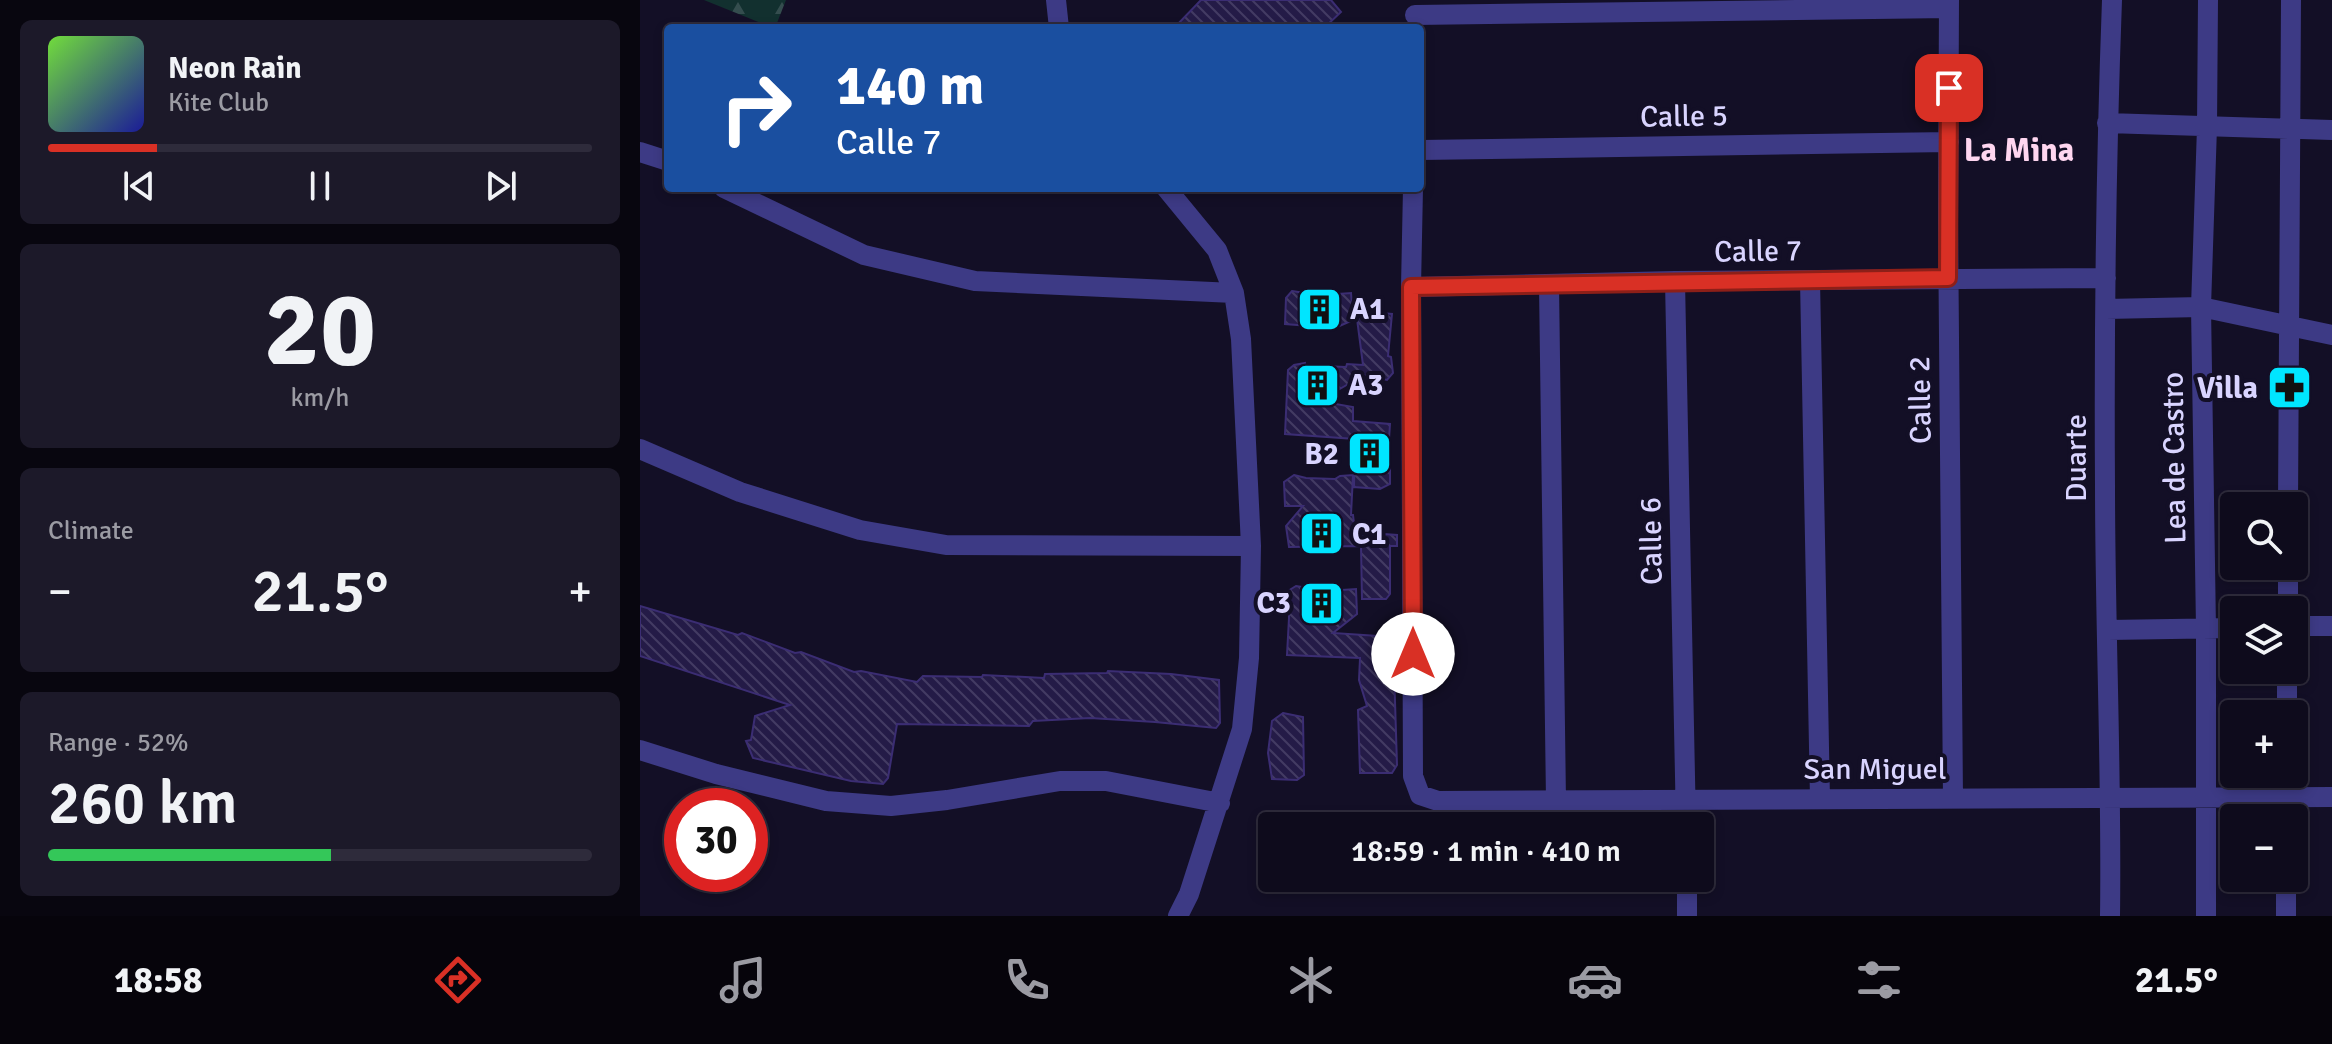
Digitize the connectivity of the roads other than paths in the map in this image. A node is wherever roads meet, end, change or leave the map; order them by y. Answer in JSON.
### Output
{"nodes":[{"id":1,"x":1056,"y":0,"type":"edge"},
{"id":2,"x":2112,"y":0,"type":"edge"},
{"id":3,"x":2208,"y":0,"type":"edge"},
{"id":4,"x":2291,"y":0,"type":"edge"},
{"id":5,"x":1949,"y":4,"type":"edge"},
{"id":6,"x":1415,"y":14,"type":"edge"},
{"id":7,"x":1059,"y":24,"type":"edge"},
{"id":8,"x":2107,"y":123,"type":"junction"},
{"id":9,"x":2207,"y":127,"type":"junction"},
{"id":10,"x":2290,"y":129,"type":"junction"},
{"id":11,"x":2332,"y":130,"type":"edge"},
{"id":12,"x":1949,"y":142,"type":"junction"},
{"id":13,"x":1424,"y":150,"type":"edge"},
{"id":14,"x":640,"y":152,"type":"edge"},
{"id":15,"x":664,"y":160,"type":"edge"},
{"id":16,"x":732,"y":192,"type":"edge"},
{"id":17,"x":1169,"y":192,"type":"edge"},
{"id":18,"x":1413,"y":192,"type":"edge"},
{"id":19,"x":1948,"y":278,"type":"junction"},
{"id":20,"x":2106,"y":278,"type":"junction"},
{"id":21,"x":1810,"y":280,"type":"junction"},
{"id":22,"x":1675,"y":281,"type":"junction"},
{"id":23,"x":1549,"y":285,"type":"junction"},
{"id":24,"x":1411,"y":287,"type":"junction"},
{"id":25,"x":1234,"y":293,"type":"junction"},
{"id":26,"x":2201,"y":307,"type":"junction"},
{"id":27,"x":2106,"y":309,"type":"junction"},
{"id":28,"x":2289,"y":325,"type":"junction"},
{"id":29,"x":2332,"y":335,"type":"edge"},
{"id":30,"x":640,"y":449,"type":"edge"},
{"id":31,"x":2288,"y":492,"type":"edge"},
{"id":32,"x":1251,"y":546,"type":"junction"},
{"id":33,"x":2308,"y":626,"type":"edge"},
{"id":34,"x":2332,"y":626,"type":"edge"},
{"id":35,"x":2206,"y":628,"type":"junction"},
{"id":36,"x":2220,"y":628,"type":"edge"},
{"id":37,"x":2108,"y":630,"type":"junction"},
{"id":38,"x":640,"y":750,"type":"edge"},
{"id":39,"x":2287,"y":788,"type":"edge"},
{"id":40,"x":2206,"y":797,"type":"junction"},
{"id":41,"x":2287,"y":797,"type":"junction"},
{"id":42,"x":2332,"y":797,"type":"edge"},
{"id":43,"x":2111,"y":798,"type":"junction"},
{"id":44,"x":1820,"y":799,"type":"junction"},
{"id":45,"x":1953,"y":799,"type":"junction"},
{"id":46,"x":1686,"y":800,"type":"junction"},
{"id":47,"x":1556,"y":801,"type":"junction"},
{"id":48,"x":1220,"y":803,"type":"junction"},
{"id":49,"x":2287,"y":804,"type":"edge"},
{"id":50,"x":1686,"y":812,"type":"edge"},
{"id":51,"x":1687,"y":892,"type":"edge"},
{"id":52,"x":2286,"y":892,"type":"edge"},
{"id":53,"x":1178,"y":916,"type":"edge"},
{"id":54,"x":1687,"y":916,"type":"edge"},
{"id":55,"x":2110,"y":916,"type":"edge"},
{"id":56,"x":2206,"y":916,"type":"edge"},
{"id":57,"x":2286,"y":916,"type":"edge"}],
"edges":[{"from":1,"to":7,"type":"street"},
{"from":2,"to":8,"type":"street","name":"Duarte"},
{"from":3,"to":9,"type":"street","name":"Lea de Castro"},
{"from":4,"to":10,"type":"street"},
{"from":5,"to":6,"type":"street"},
{"from":5,"to":12,"type":"street","name":"Calle 2"},
{"from":8,"to":9,"type":"street"},
{"from":8,"to":20,"type":"street","name":"Duarte"},
{"from":9,"to":10,"type":"street"},
{"from":9,"to":26,"type":"street","name":"Lea de Castro"},
{"from":10,"to":11,"type":"street"},
{"from":10,"to":28,"type":"street"},
{"from":12,"to":13,"type":"street","name":"Calle 5"},
{"from":12,"to":19,"type":"street","name":"Calle 2"},
{"from":14,"to":15,"type":"street"},
{"from":16,"to":25,"type":"street"},
{"from":17,"to":25,"type":"street"},
{"from":18,"to":24,"type":"street"},
{"from":19,"to":20,"type":"street","name":"Calle 7"},
{"from":19,"to":21,"type":"street","name":"Calle 7"},
{"from":19,"to":45,"type":"street","name":"Calle 2"},
{"from":20,"to":27,"type":"street","name":"Duarte"},
{"from":21,"to":22,"type":"street","name":"Calle 7"},
{"from":21,"to":44,"type":"street"},
{"from":22,"to":23,"type":"street","name":"Calle 7"},
{"from":22,"to":46,"type":"street","name":"Calle 6"},
{"from":23,"to":24,"type":"street","name":"Calle 7"},
{"from":23,"to":47,"type":"street"},
{"from":24,"to":47,"type":"street","name":"San Miguel"},
{"from":25,"to":32,"type":"street"},
{"from":26,"to":27,"type":"street"},
{"from":26,"to":28,"type":"street"},
{"from":26,"to":35,"type":"street","name":"Lea de Castro"},
{"from":27,"to":37,"type":"street","name":"Duarte"},
{"from":28,"to":29,"type":"street"},
{"from":28,"to":31,"type":"street"},
{"from":30,"to":32,"type":"street"},
{"from":32,"to":48,"type":"street"},
{"from":33,"to":34,"type":"street"},
{"from":35,"to":36,"type":"street"},
{"from":35,"to":37,"type":"street"},
{"from":35,"to":40,"type":"street","name":"Lea de Castro"},
{"from":37,"to":43,"type":"street","name":"Duarte"},
{"from":38,"to":48,"type":"street"},
{"from":39,"to":41,"type":"street"},
{"from":40,"to":41,"type":"street","name":"San Miguel"},
{"from":40,"to":43,"type":"street","name":"San Miguel"},
{"from":40,"to":56,"type":"street","name":"Lea de Castro"},
{"from":41,"to":42,"type":"street","name":"San Miguel"},
{"from":41,"to":49,"type":"street"},
{"from":43,"to":45,"type":"street","name":"San Miguel"},
{"from":43,"to":55,"type":"street","name":"Duarte"},
{"from":44,"to":45,"type":"street","name":"San Miguel"},
{"from":44,"to":46,"type":"street","name":"San Miguel"},
{"from":46,"to":47,"type":"street","name":"San Miguel"},
{"from":46,"to":50,"type":"street","name":"Calle 6"},
{"from":48,"to":53,"type":"street"},
{"from":51,"to":54,"type":"street"},
{"from":52,"to":57,"type":"street"}]}
